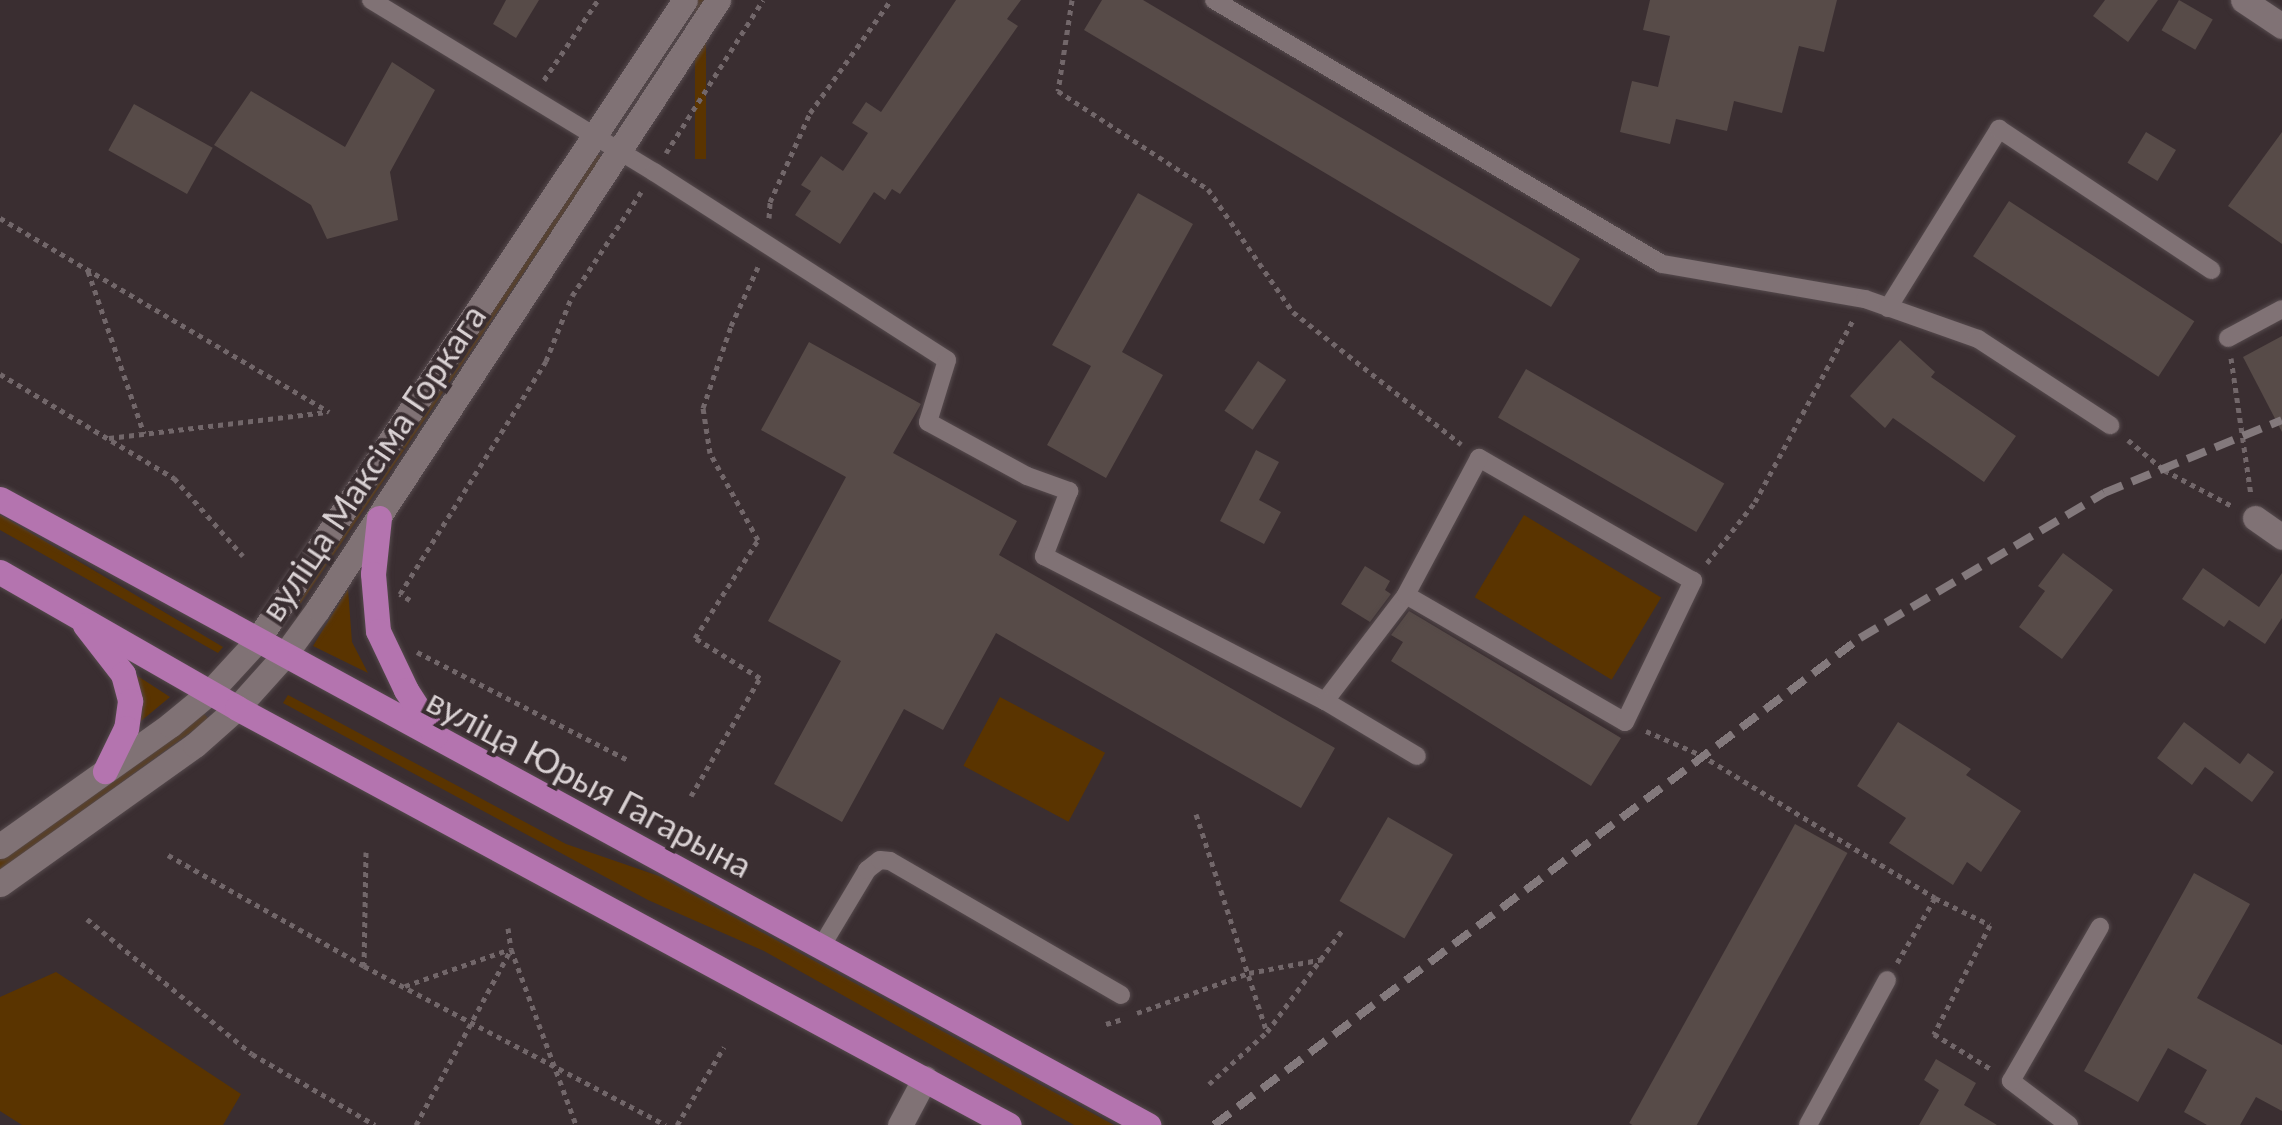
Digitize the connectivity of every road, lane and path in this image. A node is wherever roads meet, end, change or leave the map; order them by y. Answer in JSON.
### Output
{"nodes":[{"id":1,"x":371,"y":0,"type":"edge"},
{"id":2,"x":598,"y":0,"type":"edge"},
{"id":3,"x":686,"y":0,"type":"edge"},
{"id":4,"x":718,"y":0,"type":"edge"},
{"id":5,"x":763,"y":0,"type":"edge"},
{"id":6,"x":891,"y":0,"type":"edge"},
{"id":7,"x":1072,"y":0,"type":"edge"},
{"id":8,"x":1214,"y":0,"type":"edge"},
{"id":9,"x":2244,"y":0,"type":"edge"},
{"id":10,"x":2282,"y":26,"type":"edge"},
{"id":11,"x":532,"y":100,"type":"junction"},
{"id":12,"x":595,"y":138,"type":"junction"},
{"id":13,"x":618,"y":152,"type":"junction"},
{"id":14,"x":654,"y":172,"type":"junction"},
{"id":15,"x":0,"y":218,"type":"edge"},
{"id":16,"x":768,"y":245,"type":"junction"},
{"id":17,"x":88,"y":270,"type":"junction"},
{"id":18,"x":2210,"y":270,"type":"dead end"},
{"id":19,"x":1864,"y":300,"type":"junction"},
{"id":20,"x":1888,"y":308,"type":"junction"},
{"id":21,"x":2282,"y":309,"type":"edge"},
{"id":22,"x":2228,"y":338,"type":"joint"},
{"id":23,"x":0,"y":374,"type":"edge"},
{"id":24,"x":2110,"y":425,"type":"joint"},
{"id":25,"x":144,"y":434,"type":"junction"},
{"id":26,"x":106,"y":438,"type":"junction"},
{"id":27,"x":1479,"y":458,"type":"junction"},
{"id":28,"x":0,"y":499,"type":"edge"},
{"id":29,"x":378,"y":518,"type":"junction"},
{"id":30,"x":2255,"y":518,"type":"junction"},
{"id":31,"x":2282,"y":537,"type":"edge"},
{"id":32,"x":243,"y":556,"type":"dead end"},
{"id":33,"x":0,"y":572,"type":"edge"},
{"id":34,"x":1693,"y":581,"type":"junction"},
{"id":35,"x":1406,"y":594,"type":"junction"},
{"id":36,"x":410,"y":600,"type":"dead end"},
{"id":37,"x":79,"y":617,"type":"junction"},
{"id":38,"x":411,"y":637,"type":"dead end"},
{"id":39,"x":256,"y":642,"type":"junction"},
{"id":40,"x":283,"y":656,"type":"junction"},
{"id":41,"x":210,"y":692,"type":"junction"},
{"id":42,"x":1324,"y":701,"type":"junction"},
{"id":43,"x":237,"y":708,"type":"junction"},
{"id":44,"x":1625,"y":722,"type":"junction"},
{"id":45,"x":438,"y":740,"type":"junction"},
{"id":46,"x":1416,"y":756,"type":"dead end"},
{"id":47,"x":628,"y":760,"type":"dead end"},
{"id":48,"x":105,"y":771,"type":"junction"},
{"id":49,"x":691,"y":796,"type":"dead end"},
{"id":50,"x":1196,"y":814,"type":"dead end"},
{"id":51,"x":0,"y":846,"type":"edge"},
{"id":52,"x":366,"y":852,"type":"dead end"},
{"id":53,"x":168,"y":855,"type":"dead end"},
{"id":54,"x":0,"y":884,"type":"edge"},
{"id":55,"x":1935,"y":898,"type":"junction"},
{"id":56,"x":87,"y":918,"type":"dead end"},
{"id":57,"x":2100,"y":927,"type":"dead end"},
{"id":58,"x":508,"y":928,"type":"dead end"},
{"id":59,"x":1344,"y":928,"type":"dead end"},
{"id":60,"x":820,"y":947,"type":"junction"},
{"id":61,"x":511,"y":949,"type":"junction"},
{"id":62,"x":1324,"y":959,"type":"junction"},
{"id":63,"x":364,"y":966,"type":"junction"},
{"id":64,"x":1249,"y":973,"type":"junction"},
{"id":65,"x":1887,"y":980,"type":"joint"},
{"id":66,"x":404,"y":987,"type":"junction"},
{"id":67,"x":1121,"y":995,"type":"dead end"},
{"id":68,"x":471,"y":1021,"type":"junction"},
{"id":69,"x":1106,"y":1024,"type":"dead end"},
{"id":70,"x":1267,"y":1032,"type":"junction"},
{"id":71,"x":724,"y":1046,"type":"dead end"},
{"id":72,"x":555,"y":1064,"type":"junction"},
{"id":73,"x":925,"y":1078,"type":"junction"},
{"id":74,"x":2011,"y":1081,"type":"junction"},
{"id":75,"x":1209,"y":1084,"type":"dead end"},
{"id":76,"x":375,"y":1125,"type":"edge"},
{"id":77,"x":416,"y":1125,"type":"edge"},
{"id":78,"x":576,"y":1125,"type":"edge"},
{"id":79,"x":666,"y":1125,"type":"edge"},
{"id":80,"x":677,"y":1125,"type":"edge"},
{"id":81,"x":900,"y":1125,"type":"edge"},
{"id":82,"x":1010,"y":1125,"type":"edge"},
{"id":83,"x":1148,"y":1125,"type":"edge"},
{"id":84,"x":1808,"y":1125,"type":"edge"},
{"id":85,"x":2070,"y":1125,"type":"edge"}],
"edges":[{"from":1,"to":11,"type":"lane"},
{"from":2,"to":11,"type":"path"},
{"from":3,"to":12,"type":"street","name":"вуліца Максіма Горкага"},
{"from":4,"to":13,"type":"street","name":"вуліца Максіма Горкага"},
{"from":5,"to":14,"type":"path"},
{"from":6,"to":16,"type":"path"},
{"from":7,"to":27,"type":"path"},
{"from":8,"to":19,"type":"lane"},
{"from":9,"to":10,"type":"street"},
{"from":11,"to":12,"type":"lane"},
{"from":12,"to":13,"type":"lane"},
{"from":12,"to":39,"type":"street","name":"вуліца Максіма Горкага"},
{"from":13,"to":14,"type":"lane"},
{"from":13,"to":29,"type":"street","name":"вуліца Максіма Горкага"},
{"from":14,"to":16,"type":"lane"},
{"from":14,"to":36,"type":"path"},
{"from":15,"to":17,"type":"path"},
{"from":16,"to":42,"type":"lane"},
{"from":16,"to":49,"type":"path"},
{"from":17,"to":25,"type":"path"},
{"from":17,"to":25,"type":"path"},
{"from":18,"to":20,"type":"lane"},
{"from":19,"to":20,"type":"lane"},
{"from":19,"to":34,"type":"path"},
{"from":20,"to":24,"type":"lane"},
{"from":21,"to":22,"type":"lane"},
{"from":22,"to":30,"type":"path"},
{"from":23,"to":26,"type":"path"},
{"from":24,"to":30,"type":"path"},
{"from":25,"to":26,"type":"path"},
{"from":26,"to":32,"type":"path"},
{"from":27,"to":34,"type":"lane"},
{"from":27,"to":35,"type":"lane"},
{"from":28,"to":39,"type":"main road","name":"вуліца Юрыя Гагарына"},
{"from":29,"to":40,"type":"street","name":"вуліца Максіма Горкага"},
{"from":29,"to":45,"type":"main road"},
{"from":30,"to":31,"type":"street"},
{"from":33,"to":37,"type":"main road"},
{"from":34,"to":44,"type":"lane"},
{"from":35,"to":42,"type":"lane"},
{"from":35,"to":44,"type":"lane"},
{"from":37,"to":41,"type":"main road"},
{"from":37,"to":48,"type":"main road"},
{"from":38,"to":47,"type":"path"},
{"from":39,"to":40,"type":"main road","name":"вуліца Юрыя Гагарына"},
{"from":39,"to":41,"type":"street","name":"вуліца Максіма Горкага"},
{"from":40,"to":43,"type":"street","name":"вуліца Максіма Горкага"},
{"from":40,"to":45,"type":"main road","name":"вуліца Юрыя Гагарына"},
{"from":41,"to":43,"type":"main road"},
{"from":41,"to":48,"type":"street","name":"вуліца Максіма Горкага"},
{"from":42,"to":46,"type":"lane"},
{"from":43,"to":54,"type":"street","name":"вуліца Максіма Горкага"},
{"from":43,"to":73,"type":"main road"},
{"from":44,"to":55,"type":"path"},
{"from":45,"to":60,"type":"main road","name":"вуліца Юрыя Гагарына"},
{"from":48,"to":51,"type":"street","name":"вуліца Максіма Горкага"},
{"from":50,"to":64,"type":"path"},
{"from":52,"to":63,"type":"path"},
{"from":53,"to":63,"type":"path"},
{"from":55,"to":65,"type":"path"},
{"from":55,"to":74,"type":"path"},
{"from":56,"to":76,"type":"path"},
{"from":57,"to":74,"type":"lane"},
{"from":58,"to":61,"type":"path"},
{"from":59,"to":62,"type":"path"},
{"from":60,"to":67,"type":"lane"},
{"from":60,"to":83,"type":"main road","name":"вуліца Юрыя Гагарына"},
{"from":61,"to":66,"type":"path"},
{"from":61,"to":68,"type":"path"},
{"from":61,"to":72,"type":"path"},
{"from":62,"to":64,"type":"path"},
{"from":62,"to":70,"type":"path"},
{"from":63,"to":66,"type":"path"},
{"from":64,"to":69,"type":"path"},
{"from":64,"to":70,"type":"path"},
{"from":65,"to":84,"type":"lane"},
{"from":66,"to":68,"type":"path"},
{"from":68,"to":72,"type":"path"},
{"from":68,"to":77,"type":"path"},
{"from":70,"to":75,"type":"path"},
{"from":71,"to":80,"type":"path"},
{"from":72,"to":78,"type":"path"},
{"from":72,"to":79,"type":"path"},
{"from":73,"to":81,"type":"street"},
{"from":73,"to":82,"type":"main road"},
{"from":74,"to":85,"type":"lane"}]}
